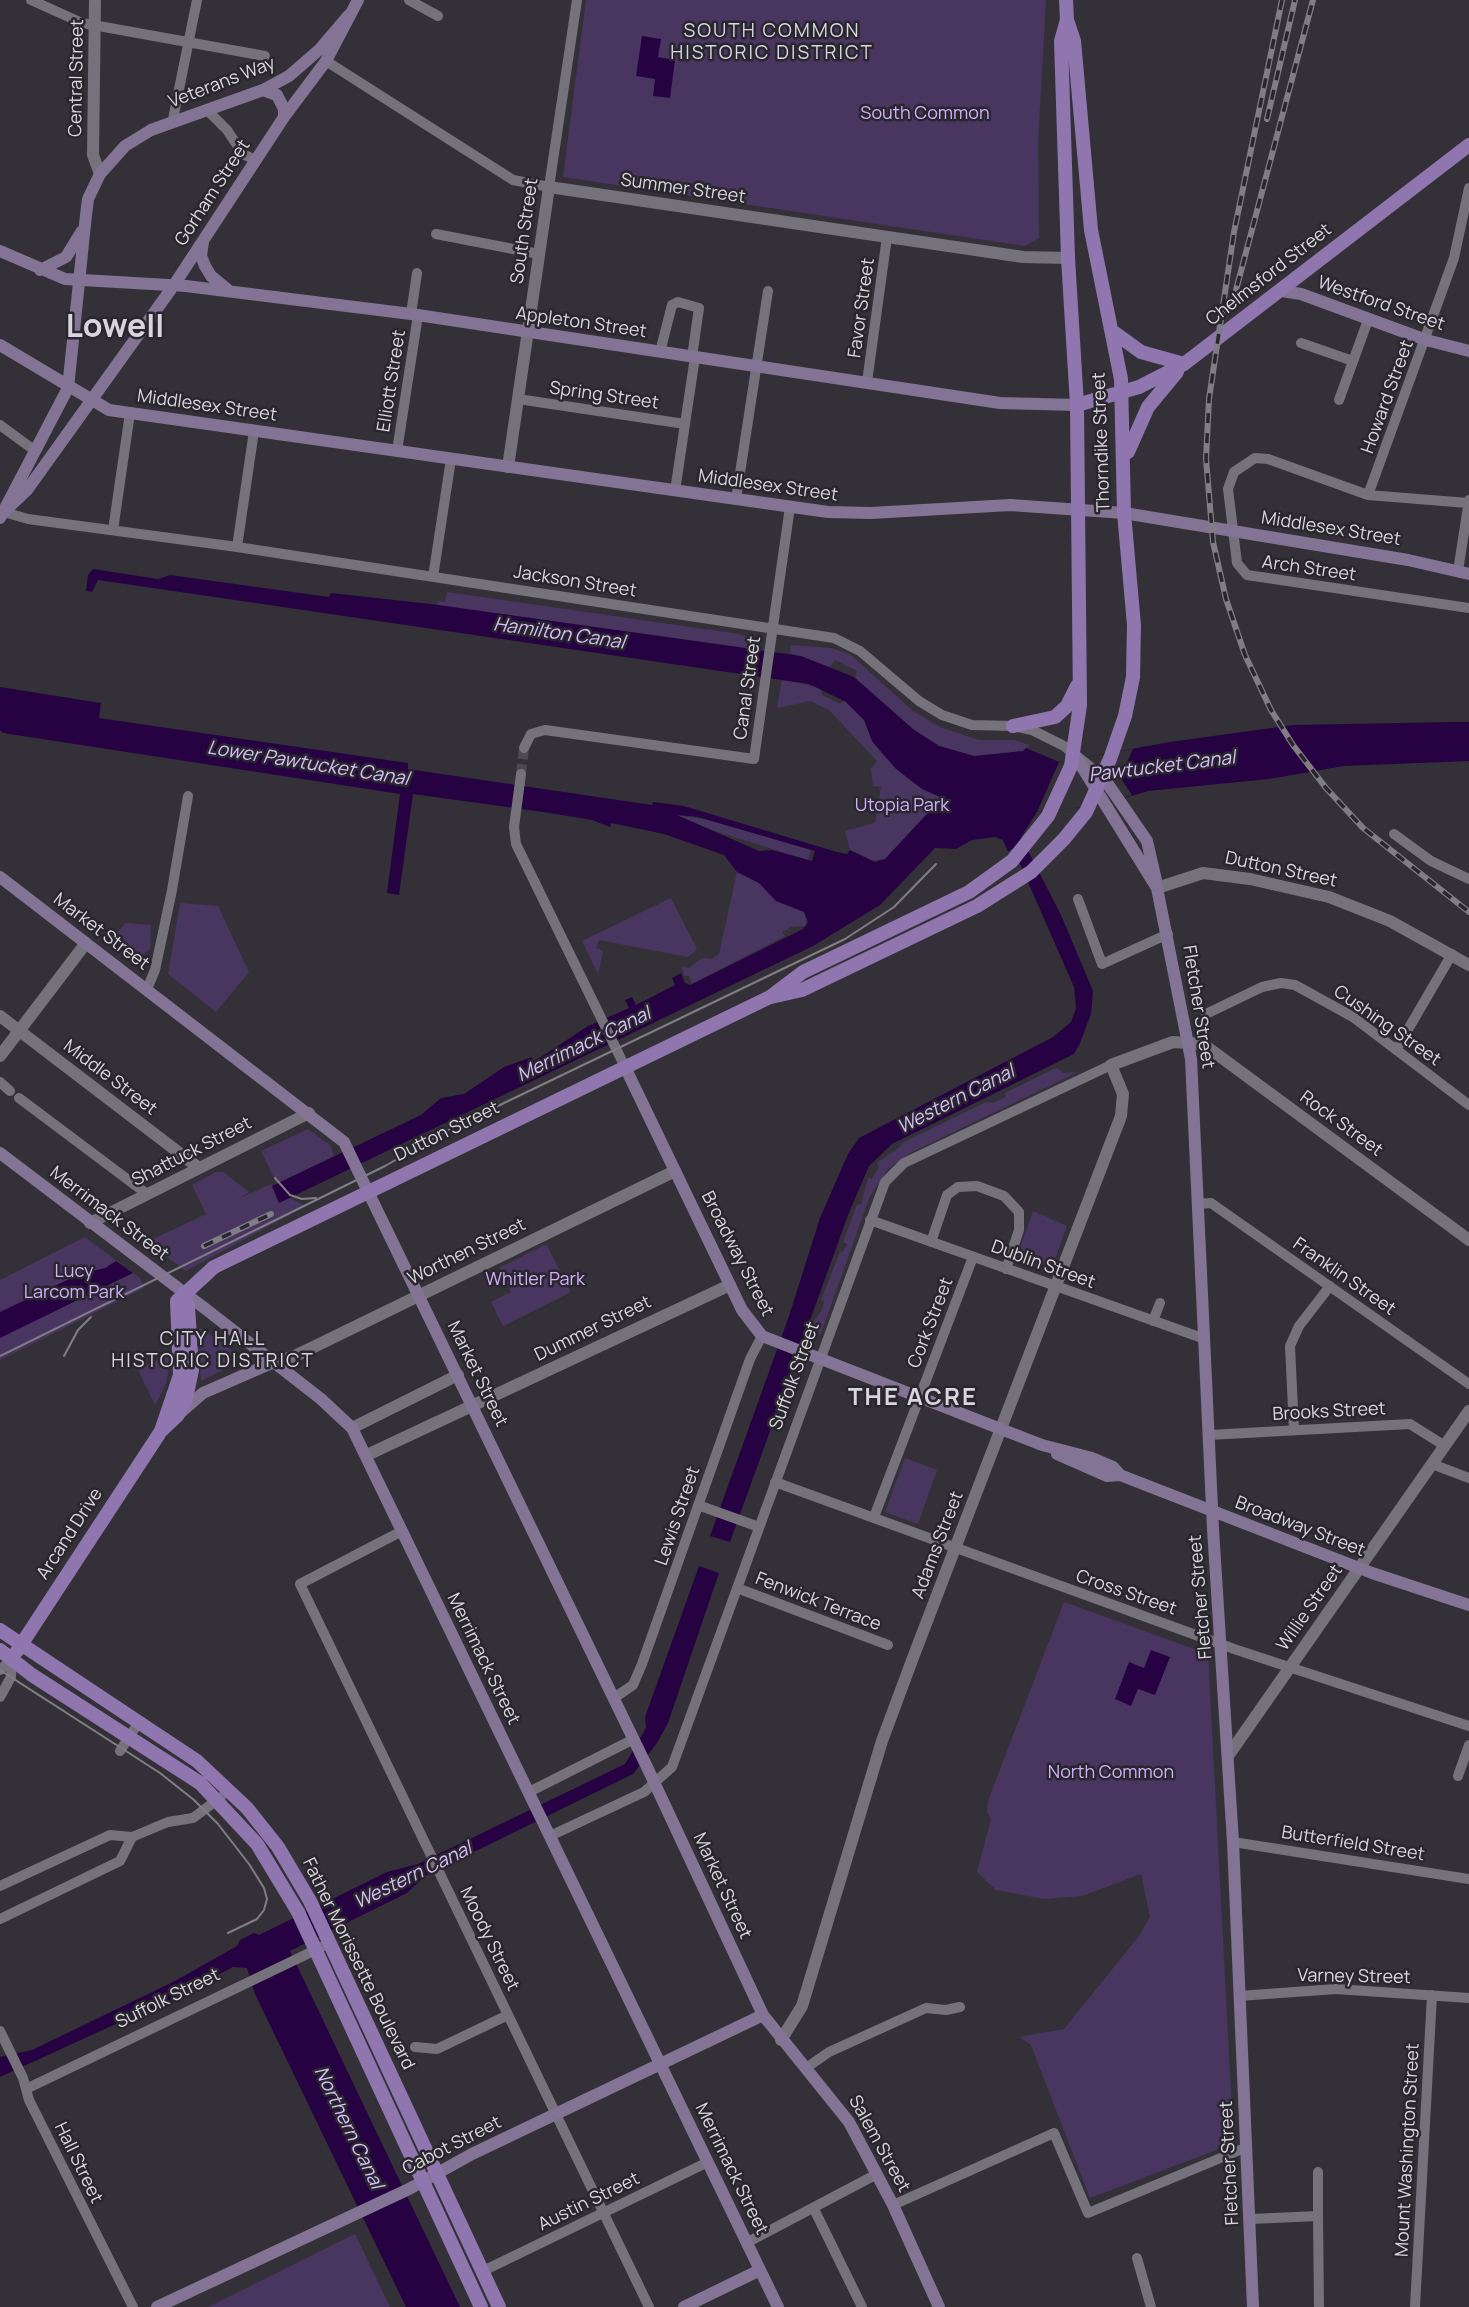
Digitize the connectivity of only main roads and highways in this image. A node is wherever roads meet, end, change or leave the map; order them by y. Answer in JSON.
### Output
{"nodes":[{"id":1,"x":358,"y":0,"type":"edge"},
{"id":2,"x":1066,"y":0,"type":"edge"},
{"id":3,"x":349,"y":15,"type":"junction"},
{"id":4,"x":1067,"y":20,"type":"junction"},
{"id":5,"x":263,"y":90,"type":"junction"},
{"id":6,"x":284,"y":117,"type":"junction"},
{"id":7,"x":1469,"y":145,"type":"edge"},
{"id":8,"x":85,"y":225,"type":"junction"},
{"id":9,"x":204,"y":239,"type":"junction"},
{"id":10,"x":0,"y":251,"type":"edge"},
{"id":11,"x":40,"y":270,"type":"junction"},
{"id":12,"x":79,"y":281,"type":"junction"},
{"id":13,"x":174,"y":285,"type":"junction"},
{"id":14,"x":1282,"y":291,"type":"junction"},
{"id":15,"x":232,"y":292,"type":"junction"},
{"id":16,"x":1112,"y":331,"type":"junction"},
{"id":17,"x":0,"y":345,"type":"edge"},
{"id":18,"x":1469,"y":351,"type":"edge"},
{"id":19,"x":1184,"y":365,"type":"junction"},
{"id":20,"x":68,"y":388,"type":"junction"},
{"id":21,"x":1122,"y":392,"type":"junction"},
{"id":22,"x":90,"y":402,"type":"junction"},
{"id":23,"x":1077,"y":405,"type":"junction"},
{"id":24,"x":1125,"y":467,"type":"junction"},
{"id":25,"x":1079,"y":510,"type":"junction"},
{"id":26,"x":1124,"y":513,"type":"junction"},
{"id":27,"x":2,"y":515,"type":"edge"},
{"id":28,"x":1464,"y":573,"type":"edge"},
{"id":29,"x":1080,"y":674,"type":"junction"},
{"id":30,"x":1013,"y":726,"type":"road end"},
{"id":31,"x":1076,"y":758,"type":"junction"},
{"id":32,"x":1100,"y":783,"type":"junction"},
{"id":33,"x":0,"y":877,"type":"edge"},
{"id":34,"x":1157,"y":888,"type":"junction"},
{"id":35,"x":770,"y":997,"type":"junction"},
{"id":36,"x":625,"y":1067,"type":"junction"},
{"id":37,"x":0,"y":1153,"type":"edge"},
{"id":38,"x":368,"y":1192,"type":"junction"},
{"id":39,"x":184,"y":1293,"type":"junction"},
{"id":40,"x":274,"y":1362,"type":"junction"},
{"id":41,"x":177,"y":1416,"type":"junction"},
{"id":42,"x":161,"y":1431,"type":"junction"},
{"id":43,"x":1212,"y":1511,"type":"junction"},
{"id":44,"x":1469,"y":1605,"type":"edge"},
{"id":45,"x":0,"y":1630,"type":"edge"},
{"id":46,"x":21,"y":1644,"type":"junction"},
{"id":47,"x":6,"y":1655,"type":"edge"},
{"id":48,"x":305,"y":1910,"type":"junction"},
{"id":49,"x":319,"y":1942,"type":"junction"},
{"id":50,"x":762,"y":2015,"type":"junction"},
{"id":51,"x":660,"y":2064,"type":"junction"},
{"id":52,"x":437,"y":2173,"type":"junction"},
{"id":53,"x":423,"y":2181,"type":"junction"},
{"id":54,"x":760,"y":2270,"type":"junction"},
{"id":55,"x":157,"y":2307,"type":"edge"},
{"id":56,"x":481,"y":2307,"type":"edge"},
{"id":57,"x":499,"y":2307,"type":"edge"},
{"id":58,"x":684,"y":2307,"type":"edge"},
{"id":59,"x":778,"y":2307,"type":"edge"},
{"id":60,"x":939,"y":2307,"type":"edge"},
{"id":61,"x":1253,"y":2307,"type":"edge"}],
"edges":[{"from":1,"to":3,"type":"main road","name":"Gorham Street"},
{"from":2,"to":4,"type":"main road","name":"Thorndike Street"},
{"from":3,"to":5,"type":"main road","name":"Veterans Way"},
{"from":3,"to":6,"type":"main road","name":"Gorham Street"},
{"from":4,"to":16,"type":"main road","name":"Thorndike Street"},
{"from":4,"to":23,"type":"main road","name":"Thorndike Street"},
{"from":5,"to":6,"type":"main road"},
{"from":5,"to":8,"type":"main road","name":"Veterans Way"},
{"from":6,"to":9,"type":"main road","name":"Gorham Street"},
{"from":7,"to":14,"type":"main road","name":"Chelmsford Street"},
{"from":8,"to":11,"type":"main road"},
{"from":8,"to":12,"type":"main road"},
{"from":9,"to":13,"type":"main road","name":"Gorham Street"},
{"from":9,"to":15,"type":"main road"},
{"from":10,"to":11,"type":"main road","name":"Appleton Street"},
{"from":11,"to":12,"type":"main road","name":"Appleton Street"},
{"from":12,"to":13,"type":"main road","name":"Appleton Street"},
{"from":12,"to":20,"type":"main road"},
{"from":13,"to":15,"type":"main road","name":"Appleton Street"},
{"from":13,"to":22,"type":"main road","name":"Gorham Street"},
{"from":14,"to":18,"type":"main road","name":"Westford Street"},
{"from":14,"to":19,"type":"main road","name":"Chelmsford Street"},
{"from":15,"to":23,"type":"main road","name":"Appleton Street"},
{"from":16,"to":19,"type":"main road"},
{"from":16,"to":21,"type":"main road","name":"Thorndike Street"},
{"from":17,"to":20,"type":"main road","name":"Middlesex Street"},
{"from":19,"to":21,"type":"main road","name":"Chelmsford Street"},
{"from":19,"to":24,"type":"main road"},
{"from":20,"to":22,"type":"main road","name":"Middlesex Street"},
{"from":20,"to":27,"type":"main road"},
{"from":21,"to":23,"type":"main road","name":"Chelmsford Street"},
{"from":21,"to":24,"type":"main road","name":"Thorndike Street"},
{"from":22,"to":25,"type":"main road","name":"Middlesex Street"},
{"from":22,"to":27,"type":"main road"},
{"from":23,"to":25,"type":"main road","name":"Thorndike Street"},
{"from":24,"to":26,"type":"main road","name":"Thorndike Street"},
{"from":25,"to":26,"type":"main road","name":"Middlesex Street"},
{"from":25,"to":29,"type":"main road","name":"Thorndike Street"},
{"from":26,"to":28,"type":"main road","name":"Middlesex Street"},
{"from":26,"to":32,"type":"main road","name":"Thorndike Street"},
{"from":29,"to":30,"type":"main road"},
{"from":29,"to":31,"type":"main road","name":"Thorndike Street"},
{"from":31,"to":32,"type":"main road","name":"Fletcher Street"},
{"from":31,"to":35,"type":"main road","name":"Dutton Street"},
{"from":32,"to":34,"type":"main road","name":"Fletcher Street"},
{"from":32,"to":34,"type":"main road","name":"Fletcher Street"},
{"from":32,"to":35,"type":"main road","name":"Dutton Street"},
{"from":33,"to":38,"type":"main road","name":"Market Street"},
{"from":34,"to":43,"type":"main road","name":"Fletcher Street"},
{"from":35,"to":36,"type":"main road","name":"Dutton Street"},
{"from":36,"to":38,"type":"main road","name":"Dutton Street"},
{"from":36,"to":43,"type":"main road","name":"Broadway Street"},
{"from":37,"to":39,"type":"main road","name":"Merrimack Street"},
{"from":38,"to":39,"type":"main road","name":"Dutton Street"},
{"from":38,"to":50,"type":"main road","name":"Market Street"},
{"from":39,"to":40,"type":"main road","name":"Merrimack Street"},
{"from":39,"to":41,"type":"main road","name":"Arcand Drive"},
{"from":39,"to":42,"type":"main road","name":"Arcand Drive"},
{"from":40,"to":41,"type":"main road","name":"Arcand Drive"},
{"from":40,"to":51,"type":"main road","name":"Merrimack Street"},
{"from":41,"to":42,"type":"main road","name":"Arcand Drive"},
{"from":42,"to":46,"type":"main road","name":"Arcand Drive"},
{"from":43,"to":44,"type":"main road","name":"Broadway Street"},
{"from":43,"to":61,"type":"main road","name":"Fletcher Street"},
{"from":45,"to":46,"type":"main road","name":"Father Morissette Boulevard"},
{"from":46,"to":47,"type":"main road","name":"Arcand Drive"},
{"from":46,"to":48,"type":"main road","name":"Father Morissette Boulevard"},
{"from":47,"to":48,"type":"main road","name":"Father Morissette Boulevard"},
{"from":48,"to":49,"type":"main road","name":"Father Morissette Boulevard"},
{"from":49,"to":52,"type":"main road","name":"Father Morissette Boulevard"},
{"from":49,"to":53,"type":"main road","name":"Father Morissette Boulevard"},
{"from":50,"to":51,"type":"main road","name":"Cabot Street"},
{"from":50,"to":60,"type":"main road","name":"Salem Street"},
{"from":51,"to":52,"type":"main road","name":"Cabot Street"},
{"from":51,"to":54,"type":"main road","name":"Merrimack Street"},
{"from":52,"to":53,"type":"main road","name":"Cabot Street"},
{"from":52,"to":57,"type":"main road","name":"Father Morissette Boulevard"},
{"from":53,"to":55,"type":"main road","name":"Cabot Street"},
{"from":53,"to":56,"type":"main road","name":"Father Morissette Boulevard"},
{"from":54,"to":58,"type":"main road"},
{"from":54,"to":59,"type":"main road","name":"Merrimack Street"}]}
